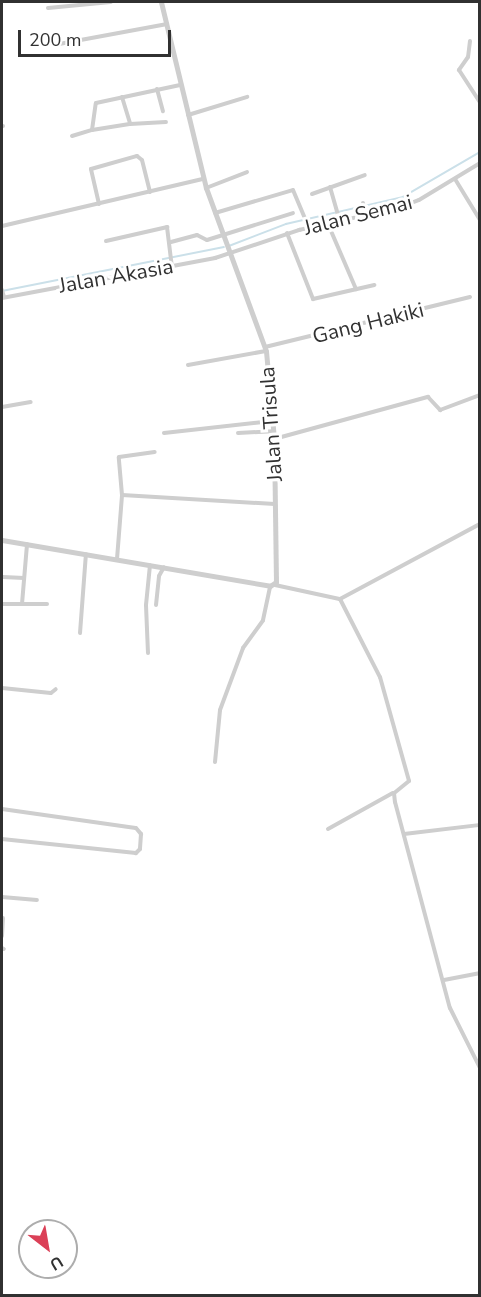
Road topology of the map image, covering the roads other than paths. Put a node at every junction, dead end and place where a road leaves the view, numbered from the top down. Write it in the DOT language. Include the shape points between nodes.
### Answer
graph roads {
  1 [pos="111,2"];
  2 [pos="161,2"];
  3 [pos="48,8"];
  4 [pos="166,24"];
  5 [pos="470,41"];
  6 [pos="59,44"];
  7 [pos="180,85"];
  8 [pos="157,90"];
  9 [pos="247,96"];
  10 [pos="122,97"];
  11 [pos="480,102"];
  12 [pos="162,111"];
  13 [pos="188,115"];
  14 [pos="166,122"];
  15 [pos="130,124"];
  16 [pos="92,130"];
  17 [pos="72,136"];
  18 [pos="480,163"];
  19 [pos="247,172"];
  20 [pos="365,175"];
  21 [pos="203,179"];
  22 [pos="455,179"];
  23 [pos="330,187"];
  24 [pos="206,188"];
  25 [pos="150,192"];
  26 [pos="312,194"];
  27 [pos="99,204"];
  28 [pos="215,213"];
  29 [pos="293,213"];
  30 [pos="480,220"];
  31 [pos="340,221"];
  32 [pos="328,224"];
  33 [pos="2,226"];
  34 [pos="309,226"];
  35 [pos="287,233"];
  36 [pos="224,235"];
  37 [pos="106,241"];
  38 [pos="171,242"];
  39 [pos="230,253"];
  40 [pos="172,265"];
  41 [pos="374,285"];
  42 [pos="356,289"];
  43 [pos="2,290"];
  44 [pos="3,297"];
  45 [pos="470,297"];
  46 [pos="265,349"];
  47 [pos="188,365"];
  48 [pos="480,395"];
  49 [pos="31,402"];
  50 [pos="2,407"];
  51 [pos="273,421"];
  52 [pos="273,431"];
  53 [pos="164,433"];
  54 [pos="238,433"];
  55 [pos="274,440"];
  56 [pos="155,452"];
  57 [pos="122,495"];
  58 [pos="275,504"];
  59 [pos="480,524"];
  60 [pos="2,540"];
  61 [pos="27,544"];
  62 [pos="86,554"];
  63 [pos="117,559"];
  64 [pos="150,564"];
  65 [pos="164,566"];
  66 [pos="3,577"];
  67 [pos="24,578"];
  68 [pos="273,585"];
  69 [pos="340,599"];
  70 [pos="2,604"];
  71 [pos="22,604"];
  72 [pos="47,604"];
  73 [pos="156,605"];
  74 [pos="80,633"];
  75 [pos="148,653"];
  76 [pos="2,688"];
  77 [pos="56,689"];
  78 [pos="215,762"];
  79 [pos="394,795"];
  80 [pos="2,809"];
  81 [pos="480,825"];
  82 [pos="328,829"];
  83 [pos="404,834"];
  84 [pos="2,839"];
  85 [pos="2,897"];
  86 [pos="37,900"];
  87 [pos="3,918"];
  88 [pos="2,936"];
  89 [pos="480,973"];
  90 [pos="444,980"];
  91 [pos="480,1068"];
  1 -- 3 [label="street"];
  2 -- 4 [label="street, Jalan Trisula"];
  4 -- 6 [label="street"];
  4 -- 7 [label="street, Jalan Trisula"];
  5 -- 11 [label="street" via="468,57 459,70"];
  7 -- 8 [label="street"];
  7 -- 13 [label="street, Jalan Trisula"];
  8 -- 10 [label="street"];
  8 -- 12 [label="street"];
  9 -- 13 [label="street"];
  10 -- 15 [label="street"];
  10 -- 16 [label="street" via="94,104"];
  13 -- 21 [label="street, Jalan Trisula"];
  14 -- 15 [label="street"];
  15 -- 16 [label="street"];
  16 -- 17 [label="street"];
  18 -- 22 [label="street, Jalan Semai"];
  19 -- 24 [label="street"];
  20 -- 23 [label="street"];
  21 -- 24 [label="street, Jalan Trisula"];
  21 -- 25 [label="street"];
  22 -- 30 [label="street"];
  22 -- 31 [label="street, Jalan Semai" via="411,204 363,210"];
  23 -- 26 [label="street"];
  23 -- 31 [label="street"];
  24 -- 28 [label="street, Jalan Trisula"];
  25 -- 27 [label="street"];
  25 -- 27 [label="street" via="142,160 136,156 91,170"];
  27 -- 33 [label="street"];
  28 -- 34 [label="street" via="293,190"];
  28 -- 36 [label="street, Jalan Trisula"];
  29 -- 36 [label="street"];
  31 -- 32 [label="street, Jalan Semai"];
  32 -- 34 [label="street, Jalan Semai"];
  32 -- 42 [label="street"];
  34 -- 35 [label="street, Jalan Semai"];
  35 -- 39 [label="street, Jalan Semai"];
  35 -- 42 [label="street" via="313,299"];
  36 -- 38 [label="street" via="207,240 197,235"];
  36 -- 39 [label="street, Jalan Trisula"];
  37 -- 38 [label="street" via="167,227"];
  38 -- 40 [label="street"];
  39 -- 40 [label="street, Jalan Akasia"];
  39 -- 46 [label="street, Jalan Trisula"];
  40 -- 44 [label="street, Jalan Akasia"];
  41 -- 42 [label="street"];
  43 -- 44 [label="street"];
  45 -- 46 [label="street, Gang Hakiki"];
  46 -- 47 [label="street, Gang Hakiki"];
  46 -- 51 [label="street, Jalan Trisula"];
  48 -- 55 [label="street" via="440,410 428,397"];
  49 -- 50 [label="street"];
  51 -- 52 [label="street, Jalan Trisula"];
  51 -- 53 [label="street"];
  52 -- 54 [label="street"];
  52 -- 55 [label="street, Jalan Trisula"];
  55 -- 58 [label="street, Jalan Trisula"];
  56 -- 57 [label="street" via="119,457"];
  57 -- 58 [label="street"];
  57 -- 63 [label="street"];
  58 -- 68 [label="street, Jalan Trisula"];
  59 -- 69 [label="street"];
  60 -- 61 [label="street"];
  61 -- 62 [label="street"];
  61 -- 67 [label="street"];
  62 -- 63 [label="street"];
  62 -- 74 [label="street"];
  63 -- 64 [label="street"];
  64 -- 65 [label="street"];
  64 -- 75 [label="street" via="146,605"];
  65 -- 68 [label="street"];
  65 -- 73 [label="street"];
  66 -- 67 [label="street"];
  67 -- 71 [label="street"];
  68 -- 69 [label="street"];
  68 -- 78 [label="street" via="262,620 243,648 220,710"];
  69 -- 79 [label="street" via="375,661 408,777 406,785"];
  70 -- 71 [label="street"];
  71 -- 72 [label="street"];
  76 -- 77 [label="street" via="51,693"];
  79 -- 82 [label="street"];
  79 -- 83 [label="street"];
  80 -- 84 [label="street" via="136,828 141,834 136,853"];
  81 -- 83 [label="street"];
  83 -- 90 [label="street"];
  85 -- 86 [label="street"];
  87 -- 88 [label="street"];
  89 -- 90 [label="street"];
  90 -- 91 [label="street" via="461,1037"];
}
